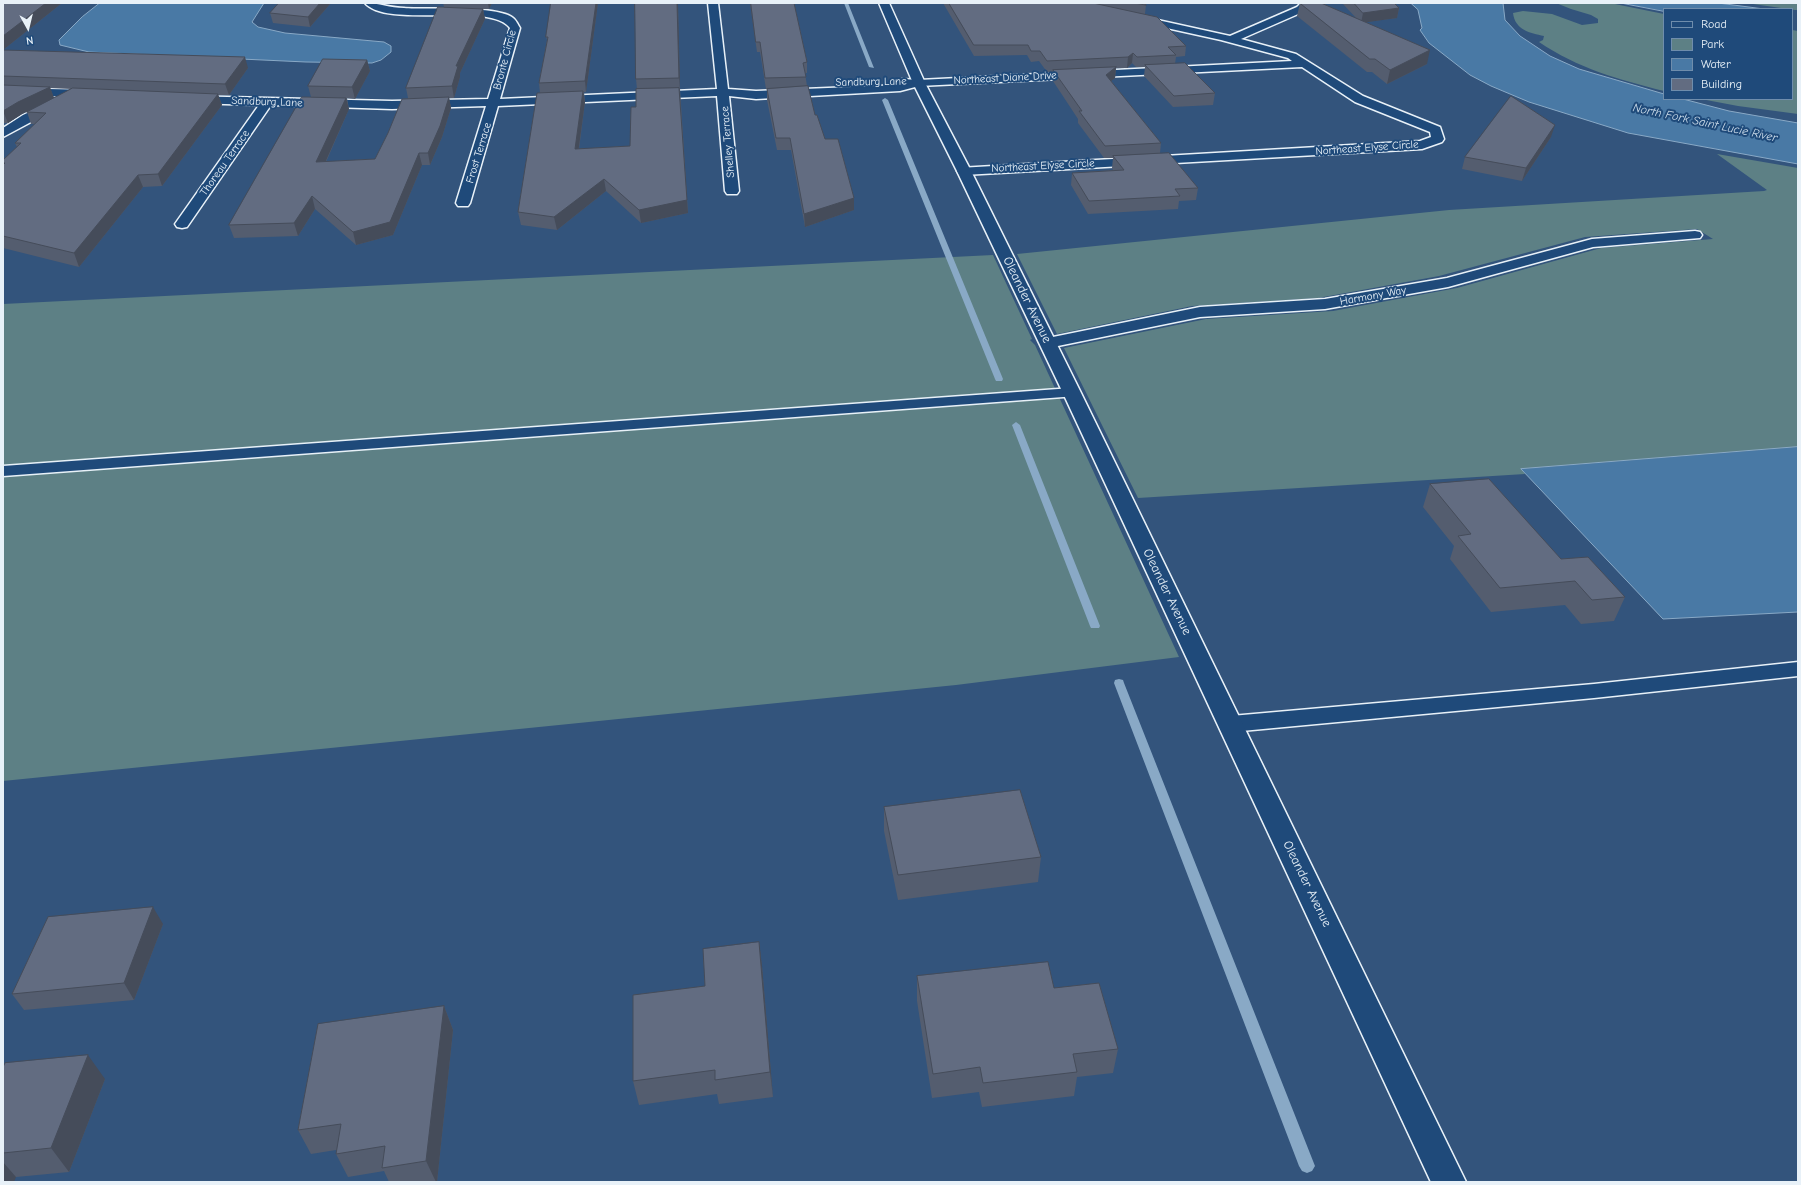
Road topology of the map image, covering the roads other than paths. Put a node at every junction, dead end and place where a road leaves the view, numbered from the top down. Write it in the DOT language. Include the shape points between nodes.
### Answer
graph roads {
  1 [pos="370,3"];
  2 [pos="713,3"];
  3 [pos="884,3"];
  4 [pos="1307,3"];
  5 [pos="1122,15"];
  6 [pos="1232,39"];
  7 [pos="1306,64"];
  8 [pos="919,83"];
  9 [pos="3,91"];
  10 [pos="723,92"];
  11 [pos="76,93"];
  12 [pos="108,95"];
  13 [pos="179,98"];
  14 [pos="267,102"];
  15 [pos="494,102"];
  16 [pos="3,133"];
  17 [pos="964,171"];
  18 [pos="732,191"];
  19 [pos="463,203"];
  20 [pos="182,224"];
  21 [pos="1695,235"];
  22 [pos="1048,344"];
  23 [pos="1072,393"];
  24 [pos="3,471"];
  25 [pos="1798,669"];
  26 [pos="1231,724"];
  27 [pos="1449,1182"];
  1 -- 15 [label="street, Bronte Circle" via="389,10 403,11 485,11 513,21 515,28"];
  2 -- 10 [label="street"];
  3 -- 8 [label="street, Oleander Avenue"];
  4 -- 6 [label="street" via="1301,9"];
  5 -- 6 [label="street, Northeast Elyse Circle"];
  6 -- 7 [label="street, Northeast Elyse Circle" via="1292,56"];
  7 -- 8 [label="street, Northeast Diane Drive"];
  7 -- 17 [label="street, Northeast Elyse Circle" via="1359,99 1436,130 1438,139 1422,145"];
  8 -- 10 [label="street, Sandburg Lane" via="900,88 771,94"];
  8 -- 17 [label="street, Oleander Avenue"];
  9 -- 11 [label="street"];
  10 -- 15 [label="street, Sandburg Lane"];
  10 -- 18 [label="street, Shelley Terrace"];
  11 -- 12 [label="street"];
  11 -- 16 [label="street"];
  13 -- 14 [label="street, Sandburg Lane"];
  14 -- 15 [label="street, Sandburg Lane" via="392,105"];
  14 -- 20 [label="street, Thoreau Terrace"];
  15 -- 19 [label="street, Frost Terrace"];
  17 -- 22 [label="street, Oleander Avenue"];
  21 -- 22 [label="street, Harmony Way" via="1592,243 1448,282 1325,304 1200,312"];
  22 -- 23 [label="street, Oleander Avenue"];
  23 -- 24 [label="lane"];
  23 -- 26 [label="street, Oleander Avenue"];
  25 -- 26 [label="lane" via="1594,691"];
  26 -- 27 [label="street, Oleander Avenue"];
}
